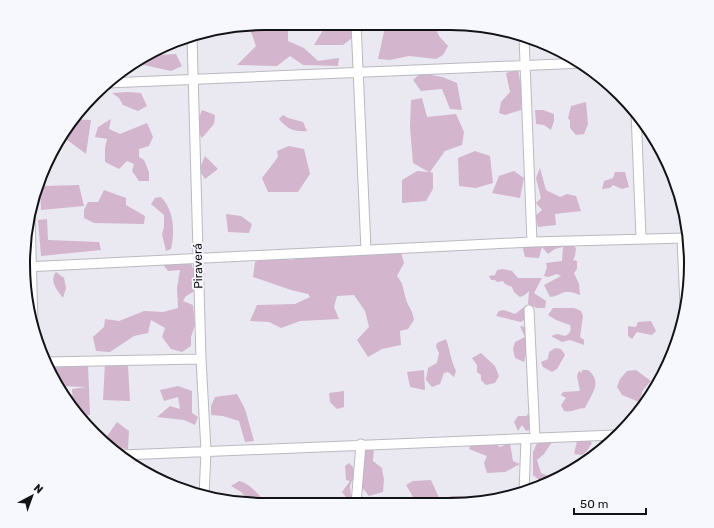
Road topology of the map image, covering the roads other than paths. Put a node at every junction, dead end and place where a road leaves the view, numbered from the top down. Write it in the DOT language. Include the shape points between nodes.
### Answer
graph roads {
  1 [pos="356,30"];
  2 [pos="192,41"];
  3 [pos="524,42"];
  4 [pos="572,64"];
  5 [pos="524,66"];
  6 [pos="359,72"];
  7 [pos="194,78"];
  8 [pos="117,82"];
  9 [pos="636,123"];
  10 [pos="641,238"];
  11 [pos="683,238"];
  12 [pos="532,242"];
  13 [pos="366,250"];
  14 [pos="198,259"];
  15 [pos="30,267"];
  16 [pos="529,310"];
  17 [pos="201,358"];
  18 [pos="52,362"];
  19 [pos="609,435"];
  20 [pos="530,438"];
  21 [pos="361,444"];
  22 [pos="206,451"];
  23 [pos="128,455"];
  24 [pos="525,486"];
  25 [pos="204,490"];
  26 [pos="356,498"];
  1 -- 6 [label="street"];
  2 -- 7 [label="street, Piraverá"];
  3 -- 5 [label="street"];
  4 -- 5 [label="street"];
  5 -- 6 [label="street"];
  5 -- 12 [label="street"];
  6 -- 7 [label="street"];
  6 -- 13 [label="street"];
  7 -- 8 [label="street"];
  7 -- 14 [label="street, Piraverá"];
  9 -- 10 [label="street"];
  10 -- 11 [label="street"];
  10 -- 12 [label="street"];
  12 -- 13 [label="street"];
  13 -- 14 [label="street"];
  14 -- 15 [label="street"];
  14 -- 17 [label="street, Piraverá"];
  16 -- 20 [label="street"];
  17 -- 18 [label="street"];
  17 -- 22 [label="street, Piraverá"];
  19 -- 20 [label="street"];
  20 -- 21 [label="street"];
  20 -- 24 [label="street"];
  21 -- 22 [label="street"];
  21 -- 26 [label="street"];
  22 -- 23 [label="street"];
  22 -- 25 [label="street, Piraverá"];
}
